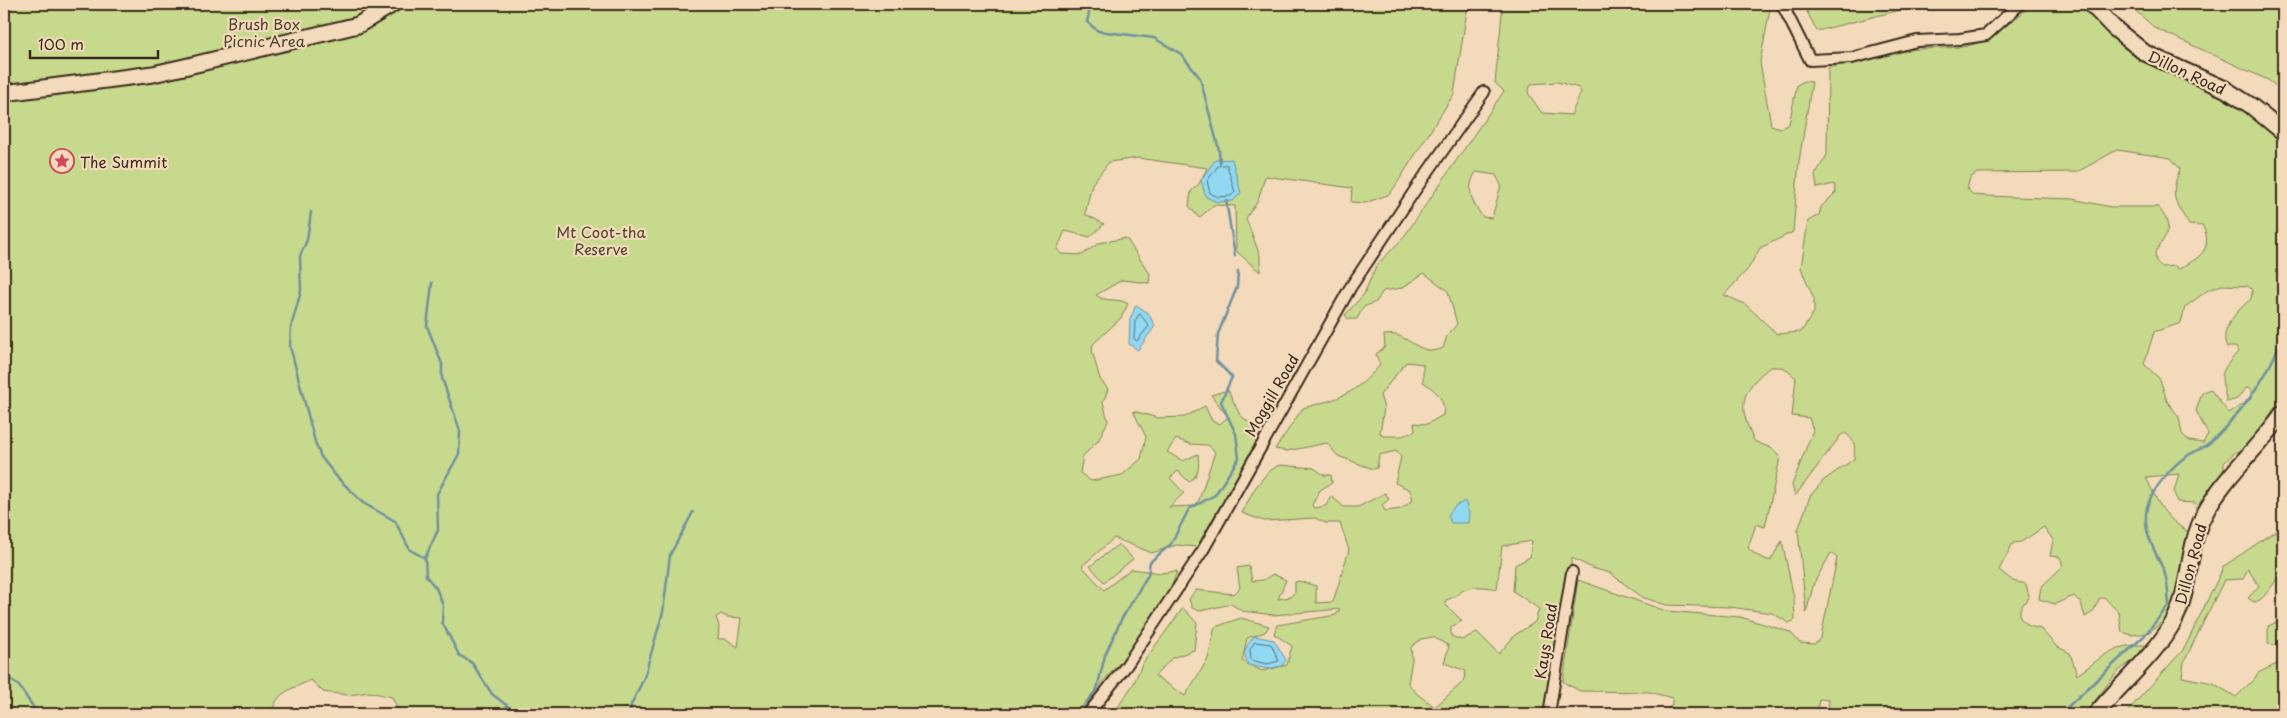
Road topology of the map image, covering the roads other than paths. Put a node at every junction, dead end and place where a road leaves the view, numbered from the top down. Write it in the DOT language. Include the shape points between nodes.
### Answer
graph roads {
  1 [pos="393,4"];
  2 [pos="1782,4"];
  3 [pos="2020,4"];
  4 [pos="2094,5"];
  5 [pos="1484,92"];
  6 [pos="4,93"];
  7 [pos="2283,132"];
  8 [pos="2283,413"];
  9 [pos="1572,572"];
  10 [pos="1088,714"];
  11 [pos="1549,714"];
  12 [pos="2096,714"];
  1 -- 6 [label="main road" via="358,25 184,67"];
  2 -- 3 [label="street" via="1810,60 1852,58 1916,41 1986,35"];
  4 -- 7 [label="main road, Dillon Road" via="2114,28 2145,54 2225,89"];
  5 -- 10 [label="street, Moggill Road" via="1350,288 1203,550 1126,666"];
  8 -- 12 [label="main road, Dillon Road" via="2270,433 2223,486 2204,515 2174,620 2160,642"];
  9 -- 11 [label="street, Kays Road"];
}
